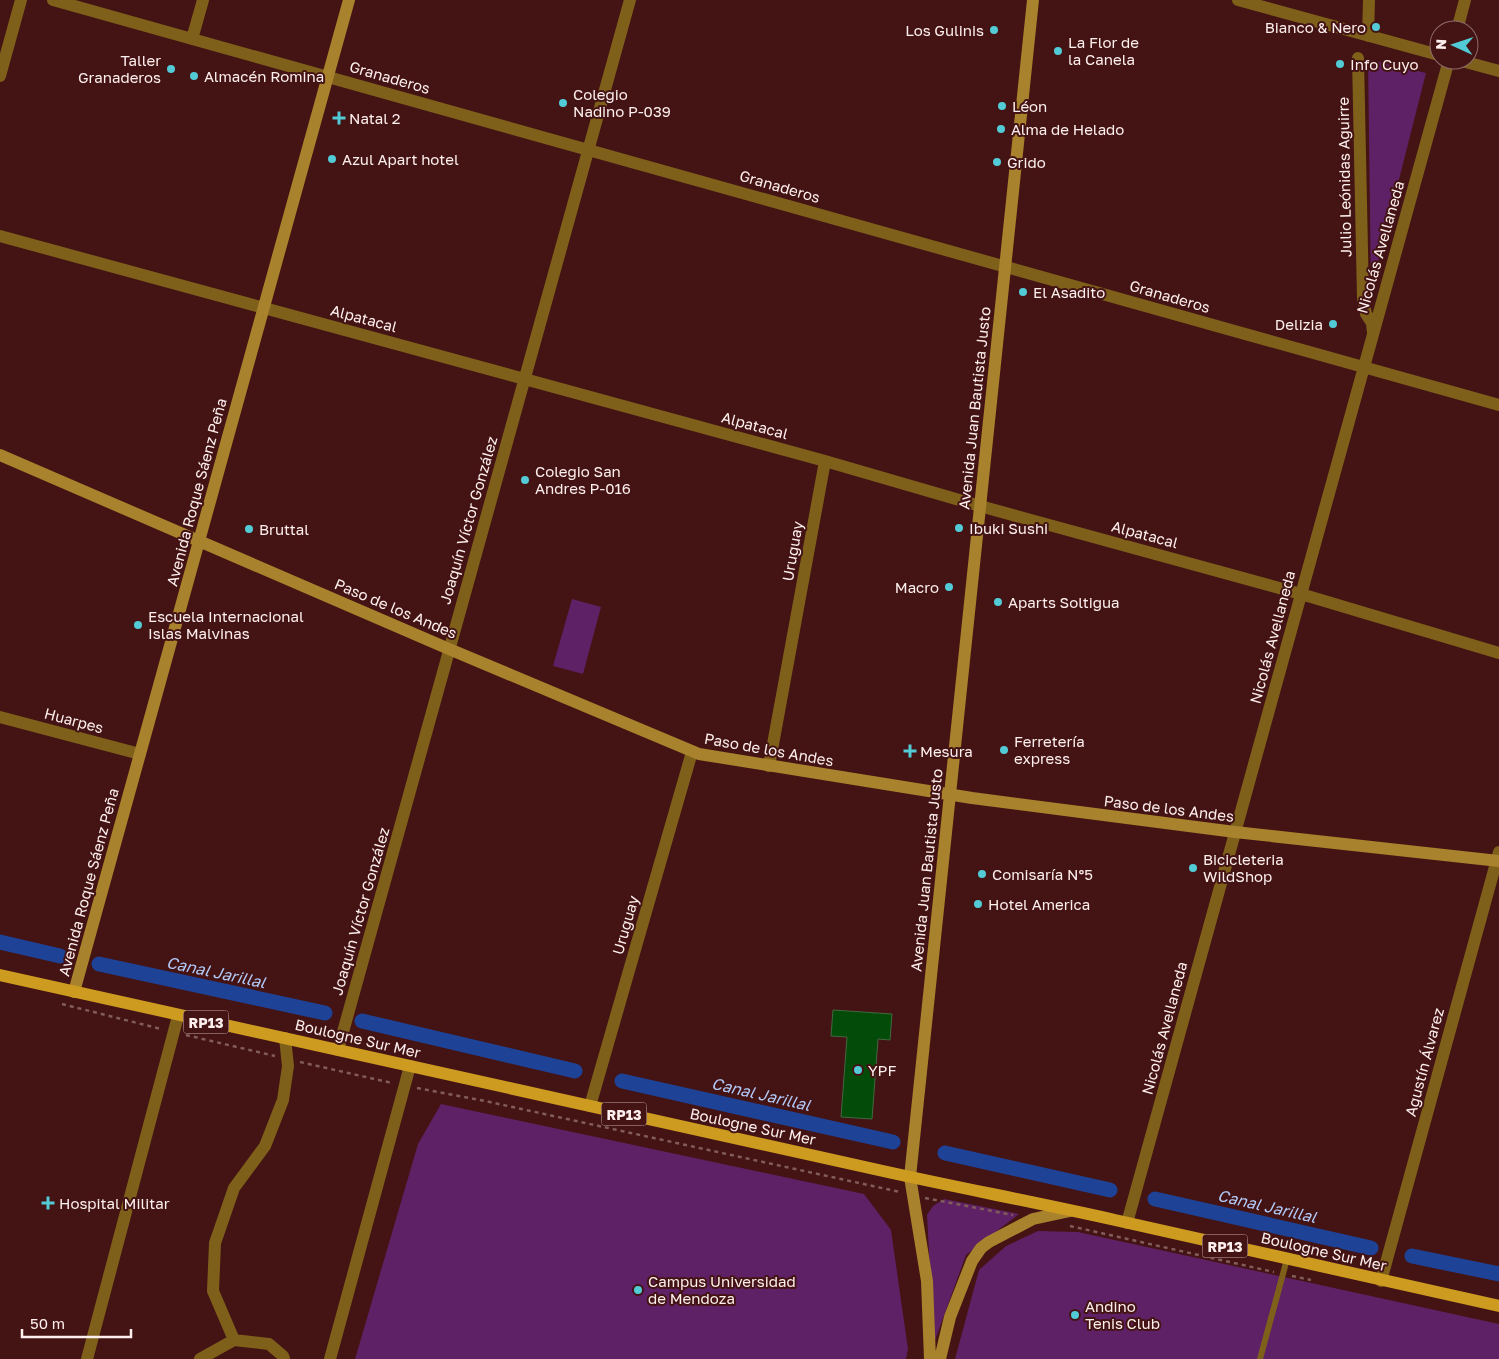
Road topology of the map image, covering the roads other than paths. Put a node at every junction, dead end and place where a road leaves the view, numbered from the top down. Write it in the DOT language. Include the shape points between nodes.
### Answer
graph roads {
  1 [pos="21,0"];
  2 [pos="53,0"];
  3 [pos="203,0"];
  4 [pos="349,0"];
  5 [pos="630,0"];
  6 [pos="1032,0"];
  7 [pos="1238,0"];
  8 [pos="1368,0"];
  9 [pos="1466,0"];
  10 [pos="1460,20"];
  11 [pos="1368,36"];
  12 [pos="192,39"];
  13 [pos="1429,52"];
  14 [pos="1358,58"];
  15 [pos="1479,66"];
  16 [pos="1446,70"];
  17 [pos="1499,71"];
  18 [pos="0,76"];
  19 [pos="328,76"];
  20 [pos="589,149"];
  21 [pos="0,236"];
  22 [pos="1005,266"];
  23 [pos="1363,295"];
  24 [pos="1383,298"];
  25 [pos="264,307"];
  26 [pos="1373,334"];
  27 [pos="1364,367"];
  28 [pos="525,378"];
  29 [pos="1499,405"];
  30 [pos="0,455"];
  31 [pos="825,461"];
  32 [pos="980,506"];
  33 [pos="199,541"];
  34 [pos="1301,594"];
  35 [pos="449,649"];
  36 [pos="1499,652"];
  37 [pos="0,717"];
  38 [pos="692,752"];
  39 [pos="140,754"];
  40 [pos="769,766"];
  41 [pos="950,795"];
  42 [pos="1235,832"];
  43 [pos="1498,858"];
  44 [pos="0,975"];
  45 [pos="74,992"];
  46 [pos="178,1016"];
  47 [pos="285,1038"];
  48 [pos="338,1050"];
  49 [pos="410,1066"];
  50 [pos="590,1106"];
  51 [pos="910,1177"];
  52 [pos="1070,1211"];
  53 [pos="1123,1222"];
  54 [pos="1287,1259"];
  55 [pos="1381,1280"];
  56 [pos="1499,1306"];
  57 [pos="234,1340"];
  58 [pos="86,1359"];
  59 [pos="200,1359"];
  60 [pos="284,1359"];
  61 [pos="330,1359"];
  62 [pos="930,1359"];
  63 [pos="940,1359"];
  64 [pos="1260,1359"];
  1 -- 18 [label="street"];
  2 -- 12 [label="street, Granaderos"];
  3 -- 12 [label="street"];
  4 -- 19 [label="street, Avenida Roque Sáenz Peña"];
  5 -- 20 [label="street, Joaquín Víctor González"];
  6 -- 22 [label="street, Avenida Juan Bautista Justo"];
  7 -- 11 [label="street"];
  8 -- 11 [label="street"];
  9 -- 10 [label="street"];
  11 -- 13 [label="street"];
  12 -- 19 [label="street, Granaderos"];
  14 -- 23 [label="street, Julio Leónidas Aguirre"];
  15 -- 17 [label="street"];
  16 -- 24 [label="street, Nicolás Avellaneda"];
  19 -- 20 [label="street, Granaderos"];
  19 -- 25 [label="street, Avenida Roque Sáenz Peña"];
  20 -- 22 [label="street, Granaderos"];
  20 -- 28 [label="street, Joaquín Víctor González"];
  21 -- 25 [label="street, Alpatacal"];
  22 -- 27 [label="street, Granaderos"];
  22 -- 32 [label="street, Avenida Juan Bautista Justo"];
  23 -- 24 [label="street" via="1372,307 1378,306"];
  23 -- 26 [label="street, Julio Leónidas Aguirre"];
  24 -- 26 [label="street, Nicolás Avellaneda"];
  25 -- 28 [label="street, Alpatacal"];
  25 -- 33 [label="street, Avenida Roque Sáenz Peña"];
  26 -- 27 [label="street, Nicolás Avellaneda"];
  27 -- 29 [label="street, Granaderos"];
  27 -- 34 [label="street, Nicolás Avellaneda"];
  28 -- 31 [label="street, Alpatacal"];
  28 -- 35 [label="street, Joaquín Víctor González"];
  30 -- 33 [label="street, Paso de los Andes"];
  31 -- 32 [label="street, Alpatacal"];
  31 -- 40 [label="street, Uruguay"];
  32 -- 34 [label="street, Alpatacal"];
  32 -- 41 [label="street, Avenida Juan Bautista Justo"];
  33 -- 35 [label="street, Paso de los Andes"];
  33 -- 39 [label="street, Avenida Roque Sáenz Peña"];
  34 -- 36 [label="street, Alpatacal"];
  34 -- 42 [label="street, Nicolás Avellaneda"];
  35 -- 38 [label="street, Paso de los Andes"];
  35 -- 48 [label="street, Joaquín Víctor González"];
  37 -- 39 [label="street, Huarpes"];
  38 -- 40 [label="street, Paso de los Andes"];
  38 -- 50 [label="street, Uruguay"];
  39 -- 45 [label="street, Avenida Roque Sáenz Peña"];
  40 -- 41 [label="street, Paso de los Andes"];
  41 -- 42 [label="street, Paso de los Andes"];
  41 -- 51 [label="street, Avenida Juan Bautista Justo"];
  42 -- 43 [label="street, Paso de los Andes"];
  42 -- 53 [label="street, Nicolás Avellaneda"];
  43 -- 55 [label="street, Agustín Álvarez"];
  44 -- 45 [label="main road, Boulogne Sur Mer / RP13"];
  45 -- 46 [label="main road, Boulogne Sur Mer / RP13"];
  46 -- 47 [label="main road, Boulogne Sur Mer / RP13"];
  46 -- 58 [label="street"];
  47 -- 48 [label="main road, Boulogne Sur Mer / RP13"];
  47 -- 57 [label="street" via="288,1066 284,1100 265,1146 234,1188 215,1243 213,1291"];
  48 -- 49 [label="main road, Boulogne Sur Mer / RP13"];
  49 -- 50 [label="main road, Boulogne Sur Mer / RP13"];
  49 -- 61 [label="street"];
  50 -- 51 [label="main road, Boulogne Sur Mer / RP13"];
  51 -- 52 [label="main road, Boulogne Sur Mer / RP13"];
  51 -- 62 [label="street, Avenida Juan Bautista Justo" via="927,1281"];
  52 -- 53 [label="main road, Boulogne Sur Mer / RP13"];
  52 -- 63 [label="street" via="1033,1218 980,1248 950,1317"];
  53 -- 54 [label="main road, Boulogne Sur Mer / RP13"];
  54 -- 55 [label="main road, Boulogne Sur Mer / RP13"];
  54 -- 64 [label="lane"];
  55 -- 56 [label="main road, Boulogne Sur Mer / RP13"];
  57 -- 59 [label="street"];
  57 -- 60 [label="street" via="270,1344"];
}
